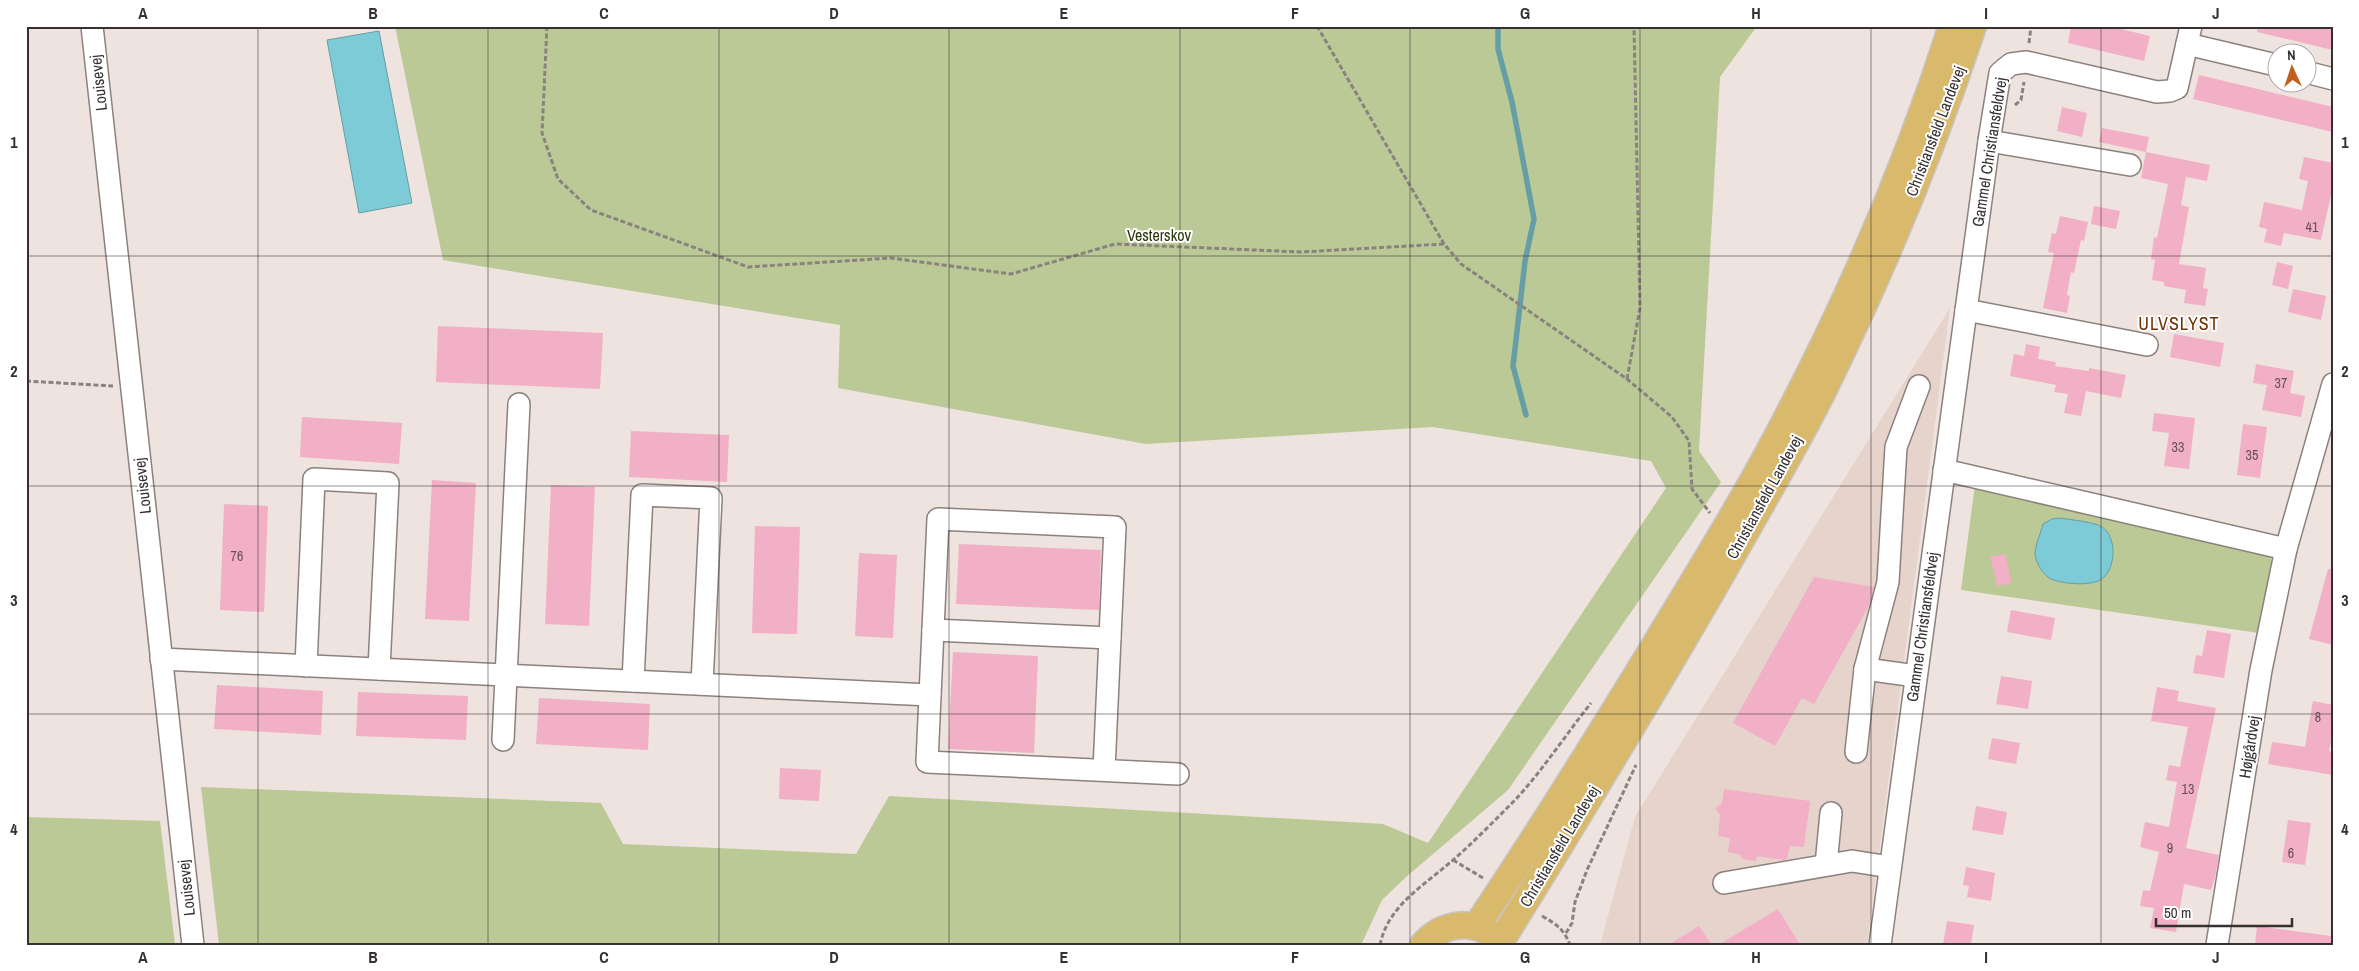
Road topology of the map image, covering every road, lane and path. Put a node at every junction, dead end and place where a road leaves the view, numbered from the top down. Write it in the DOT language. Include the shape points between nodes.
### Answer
graph roads {
  1 [pos="92,26"];
  2 [pos="547,26"];
  3 [pos="1317,26"];
  4 [pos="1634,26"];
  5 [pos="1952,26"];
  6 [pos="1973,26"];
  7 [pos="2189,35"];
  8 [pos="2266,62"];
  9 [pos="2316,75"];
  10 [pos="2333,79"];
  11 [pos="1989,141"];
  12 [pos="2130,165"];
  13 [pos="1444,244"];
  14 [pos="1966,310"];
  15 [pos="2147,345"];
  16 [pos="1627,379"];
  17 [pos="26,381"];
  18 [pos="2333,384"];
  19 [pos="131,386"];
  20 [pos="1919,386"];
  21 [pos="519,404"];
  22 [pos="2326,429"];
  23 [pos="1944,470"];
  24 [pos="1716,507"];
  25 [pos="2286,550"];
  26 [pos="933,630"];
  27 [pos="1110,638"];
  28 [pos="161,659"];
  29 [pos="306,666"];
  30 [pos="379,669"];
  31 [pos="1866,669"];
  32 [pos="506,675"];
  33 [pos="1916,676"];
  34 [pos="633,681"];
  35 [pos="702,684"];
  36 [pos="930,695"];
  37 [pos="1593,701"];
  38 [pos="503,740"];
  39 [pos="1856,752"];
  40 [pos="1104,770"];
  41 [pos="1178,774"];
  42 [pos="1831,813"];
  43 [pos="1601,841"];
  44 [pos="1453,860"];
  45 [pos="1826,865"];
  46 [pos="1890,866"];
  47 [pos="1488,881"];
  48 [pos="1724,883"];
  49 [pos="1537,913"];
  50 [pos="1476,927"];
  51 [pos="1566,933"];
  52 [pos="1502,943"];
  53 [pos="192,945"];
  54 [pos="1380,945"];
  55 [pos="1423,945"];
  56 [pos="1570,945"];
  57 [pos="1880,945"];
  58 [pos="2217,945"];
  1 -- 19 [label="street, Louisevej"];
  2 -- 13 [label="path" via="542,133 558,179 591,210 748,267 891,258 1011,274 1115,244 1301,252"];
  3 -- 13 [label="path"];
  4 -- 16 [label="path" via="1640,308"];
  5 -- 50 [label="main road, Christiansfeld Landevej" via="1936,77 1879,224 1819,354 1764,461 1587,756"];
  6 -- 52 [label="main road, Christiansfeld Landevej" via="1900,224 1822,393 1693,623"];
  7 -- 8 [label="street, Gammel Christiansfeldvej"];
  7 -- 11 [label="street, Gammel Christiansfeldvej" via="2177,88 2170,92 2157,92 2026,62 2011,64 2000,73"];
  9 -- 10 [label="street"];
  11 -- 12 [label="street"];
  11 -- 14 [label="street, Gammel Christiansfeldvej"];
  13 -- 16 [label="path" via="1461,264"];
  14 -- 15 [label="street"];
  14 -- 23 [label="street, Gammel Christiansfeldvej"];
  16 -- 24 [label="path" via="1672,417 1689,441 1692,489 1711,516"];
  17 -- 19 [label="path"];
  18 -- 22 [label="street, Højgårdvej"];
  19 -- 28 [label="street, Louisevej"];
  20 -- 31 [label="street" via="1896,448 1888,582"];
  21 -- 32 [label="street"];
  22 -- 25 [label="street, Højgårdvej"];
  23 -- 25 [label="street"];
  23 -- 33 [label="street, Gammel Christiansfeldvej"];
  25 -- 58 [label="street, Højgårdvej" via="2261,670"];
  26 -- 27 [label="street"];
  26 -- 27 [label="street" via="938,519 1096,526 1115,527"];
  26 -- 36 [label="street"];
  27 -- 40 [label="street"];
  28 -- 29 [label="street"];
  28 -- 53 [label="street, Louisevej"];
  29 -- 30 [label="street"];
  29 -- 30 [label="street" via="314,479 388,483"];
  30 -- 32 [label="street"];
  31 -- 33 [label="street"];
  31 -- 39 [label="street"];
  32 -- 34 [label="street"];
  32 -- 38 [label="street"];
  33 -- 46 [label="street, Gammel Christiansfeldvej"];
  34 -- 35 [label="street"];
  34 -- 35 [label="street" via="642,495 710,498"];
  35 -- 36 [label="street"];
  36 -- 40 [label="street" via="927,762"];
  37 -- 44 [label="path" via="1517,797"];
  40 -- 41 [label="street"];
  42 -- 45 [label="street"];
  43 -- 51 [label="path" via="1575,902 1572,923"];
  44 -- 47 [label="path"];
  44 -- 54 [label="path" via="1415,889 1396,912 1381,937"];
  45 -- 46 [label="street" via="1852,861"];
  45 -- 48 [label="street"];
  46 -- 57 [label="street, Gammel Christiansfeldvej"];
  49 -- 51 [label="path"];
  50 -- 52 [label="main road" via="1490,932"];
  50 -- 55 [label="main road" via="1456,925 1446,928"];
  51 -- 56 [label="path"];
}
